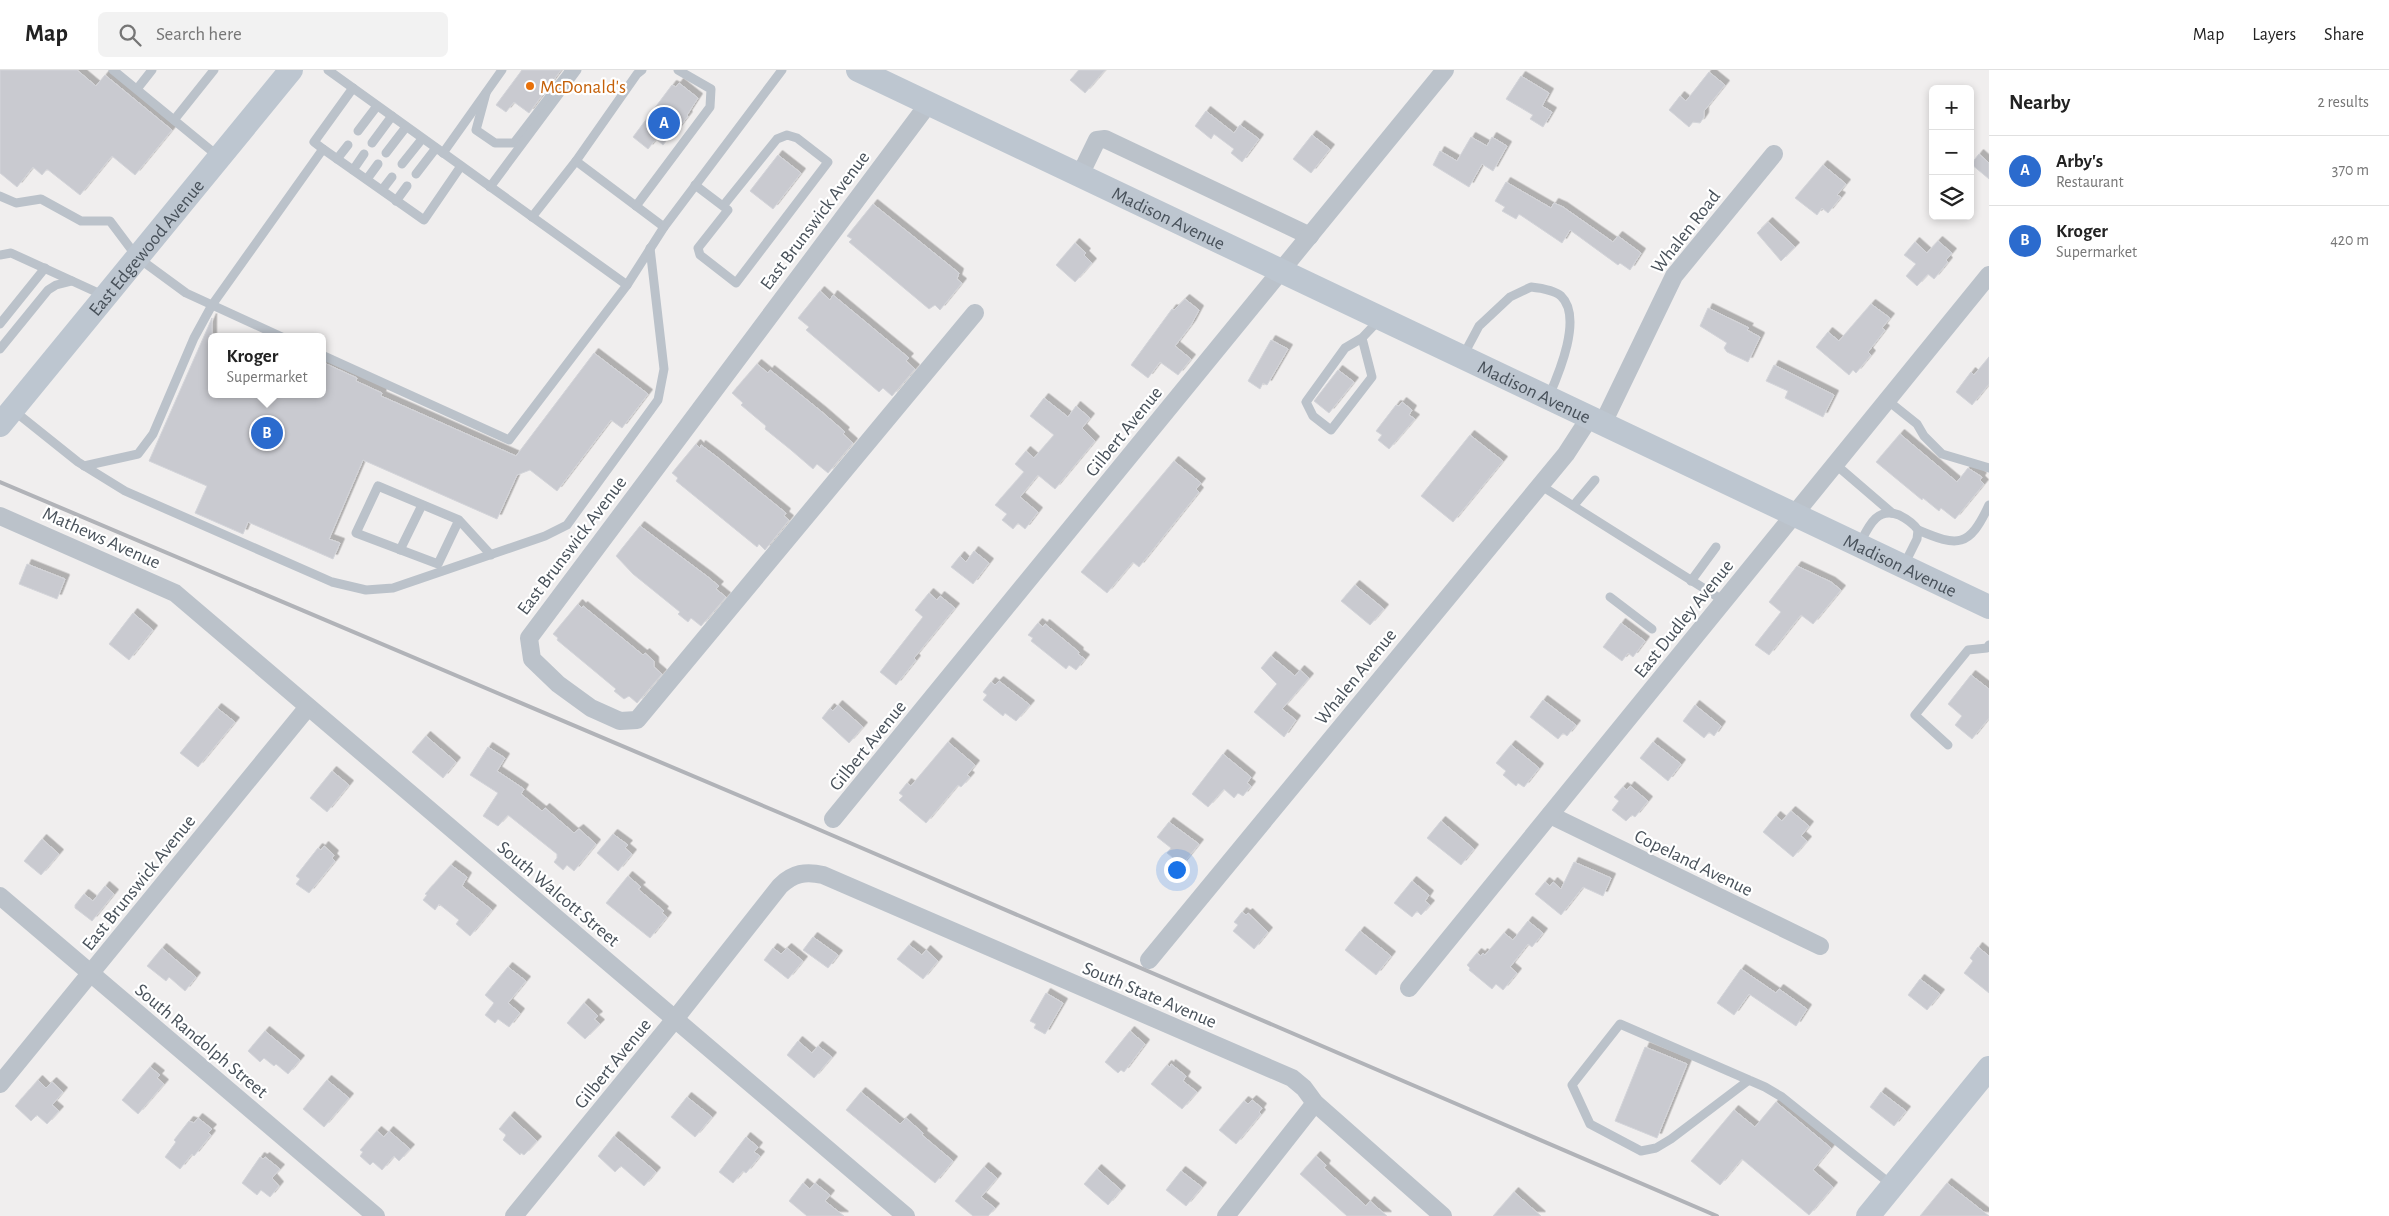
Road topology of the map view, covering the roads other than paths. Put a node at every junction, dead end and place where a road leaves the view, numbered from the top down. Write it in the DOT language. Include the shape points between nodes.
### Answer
graph roads {
  1 [pos="113,70"];
  2 [pos="152,70"];
  3 [pos="214,70"];
  4 [pos="290,70"];
  5 [pos="328,70"];
  6 [pos="502,70"];
  7 [pos="570,70"];
  8 [pos="578,70"];
  9 [pos="642,70"];
  10 [pos="678,70"];
  11 [pos="782,70"];
  12 [pos="858,70"];
  13 [pos="1445,70"];
  14 [pos="354,88"];
  15 [pos="136,90"];
  16 [pos="486,93"];
  17 [pos="929,103"];
  18 [pos="377,106"];
  19 [pos="392,116"];
  20 [pos="174,120"];
  21 [pos="406,127"];
  22 [pos="358,131"];
  23 [pos="422,138"];
  24 [pos="372,143"];
  25 [pos="348,144"];
  26 [pos="323,148"];
  27 [pos="440,150"];
  28 [pos="386,153"];
  29 [pos="364,154"];
  30 [pos="1774,154"];
  31 [pos="218,157"];
  32 [pos="337,159"];
  33 [pos="576,161"];
  34 [pos="378,164"];
  35 [pos="402,164"];
  36 [pos="461,166"];
  37 [pos="353,170"];
  38 [pos="416,174"];
  39 [pos="1080,175"];
  40 [pos="392,177"];
  41 [pos="366,179"];
  42 [pos="696,185"];
  43 [pos="407,186"];
  44 [pos="490,186"];
  45 [pos="382,190"];
  46 [pos="0,196"];
  47 [pos="396,200"];
  48 [pos="636,206"];
  49 [pos="723,206"];
  50 [pos="532,217"];
  51 [pos="664,227"];
  52 [pos="1310,236"];
  53 [pos="0,247"];
  54 [pos="650,248"];
  55 [pos="12,253"];
  56 [pos="0,255"];
  57 [pos="138,257"];
  58 [pos="45,268"];
  59 [pos="1282,270"];
  60 [pos="1989,275"];
  61 [pos="72,281"];
  62 [pos="627,286"];
  63 [pos="105,296"];
  64 [pos="212,305"];
  65 [pos="975,313"];
  66 [pos="1382,317"];
  67 [pos="0,324"];
  68 [pos="273,333"];
  69 [pos="1362,338"];
  70 [pos="0,349"];
  71 [pos="1463,356"];
  72 [pos="326,357"];
  73 [pos="1549,397"];
  74 [pos="1887,400"];
  75 [pos="5,414"];
  76 [pos="1596,420"];
  77 [pos="1835,464"];
  78 [pos="84,466"];
  79 [pos="1989,468"];
  80 [pos="1595,480"];
  81 [pos="1540,485"];
  82 [pos="422,505"];
  83 [pos="1574,505"];
  84 [pos="1989,505"];
  85 [pos="1892,512"];
  86 [pos="1794,514"];
  87 [pos="0,516"];
  88 [pos="459,520"];
  89 [pos="1918,530"];
  90 [pos="1859,545"];
  91 [pos="1716,547"];
  92 [pos="400,550"];
  93 [pos="491,555"];
  94 [pos="438,564"];
  95 [pos="1904,566"];
  96 [pos="448,570"];
  97 [pos="1691,581"];
  98 [pos="1610,597"];
  99 [pos="185,601"];
  100 [pos="1724,601"];
  101 [pos="1989,607"];
  102 [pos="1652,629"];
  103 [pos="1989,645"];
  104 [pos="308,708"];
  105 [pos="1948,744"];
  106 [pos="1550,815"];
  107 [pos="834,819"];
  108 [pos="802,873"];
  109 [pos="0,896"];
  110 [pos="1820,946"];
  111 [pos="1150,960"];
  112 [pos="91,973"];
  113 [pos="1409,988"];
  114 [pos="675,1019"];
  115 [pos="1989,1068"];
  116 [pos="1748,1080"];
  117 [pos="0,1084"];
  118 [pos="1316,1103"];
  119 [pos="1893,1186"];
  120 [pos="376,1216"];
  121 [pos="514,1216"];
  122 [pos="906,1216"];
  123 [pos="1226,1216"];
  124 [pos="1443,1216"];
  125 [pos="1868,1216"];
  1 -- 15 [label="lane"];
  2 -- 15 [label="lane"];
  3 -- 20 [label="lane"];
  4 -- 31 [label="main road, East Edgewood Avenue"];
  5 -- 14 [label="lane"];
  6 -- 16 [label="lane"];
  7 -- 16 [label="lane" via="514,143 495,143 476,130"];
  8 -- 44 [label="lane"];
  9 -- 33 [label="lane"];
  10 -- 48 [label="lane" via="712,89 710,107"];
  11 -- 42 [label="lane"];
  12 -- 17 [label="main road, Madison Avenue"];
  13 -- 52 [label="street, Gilbert Avenue"];
  14 -- 18 [label="lane"];
  14 -- 26 [label="lane" via="314,142"];
  15 -- 20 [label="lane"];
  16 -- 27 [label="lane"];
  17 -- 39 [label="main road, Madison Avenue"];
  17 -- 65 [label="street, East Brunswick Avenue" via="529,638 532,659 558,684 591,708 620,721 637,720"];
  18 -- 19 [label="lane"];
  18 -- 22 [label="lane"];
  19 -- 21 [label="lane"];
  19 -- 24 [label="lane"];
  20 -- 31 [label="lane"];
  21 -- 23 [label="lane"];
  21 -- 28 [label="lane"];
  23 -- 27 [label="lane"];
  23 -- 35 [label="lane"];
  25 -- 32 [label="lane"];
  26 -- 32 [label="lane"];
  26 -- 64 [label="lane"];
  27 -- 36 [label="lane"];
  27 -- 38 [label="lane"];
  29 -- 37 [label="lane"];
  30 -- 76 [label="street, Whalen Road" via="1674,276"];
  31 -- 57 [label="main road, East Edgewood Avenue"];
  32 -- 37 [label="lane"];
  33 -- 48 [label="lane"];
  33 -- 50 [label="lane"];
  34 -- 41 [label="lane"];
  36 -- 44 [label="lane"];
  36 -- 47 [label="lane" via="424,220"];
  37 -- 41 [label="lane"];
  39 -- 52 [label="street" via="1097,140 1105,138"];
  39 -- 59 [label="main road, Madison Avenue"];
  40 -- 45 [label="lane"];
  41 -- 45 [label="lane"];
  42 -- 49 [label="lane"];
  42 -- 51 [label="lane"];
  43 -- 47 [label="lane"];
  44 -- 50 [label="lane"];
  45 -- 47 [label="lane"];
  46 -- 57 [label="lane" via="16,203 41,199 82,221 110,221"];
  48 -- 51 [label="lane"];
  49 -- 49 [label="lane" via="728,210 698,248 700,255 736,283 828,162 797,138 787,135 777,139"];
  50 -- 62 [label="lane"];
  51 -- 54 [label="lane"];
  52 -- 59 [label="street, Gilbert Avenue"];
  53 -- 55 [label="lane"];
  54 -- 62 [label="lane"];
  54 -- 93 [label="lane" via="664,369 658,400 567,524 545,536"];
  55 -- 56 [label="lane"];
  55 -- 58 [label="lane"];
  57 -- 63 [label="main road, East Edgewood Avenue"];
  57 -- 64 [label="lane" via="186,293"];
  58 -- 61 [label="lane"];
  58 -- 67 [label="lane"];
  59 -- 66 [label="main road, Madison Avenue"];
  59 -- 107 [label="street, Gilbert Avenue"];
  60 -- 74 [label="street, East Dudley Avenue"];
  61 -- 63 [label="lane"];
  61 -- 70 [label="lane" via="48,290"];
  62 -- 72 [label="lane" via="509,440"];
  63 -- 75 [label="main road, East Edgewood Avenue"];
  64 -- 68 [label="lane"];
  64 -- 78 [label="lane" via="194,338 153,434 138,454"];
  66 -- 69 [label="lane"];
  66 -- 71 [label="main road, Madison Avenue"];
  69 -- 69 [label="lane" via="1346,348 1306,402 1313,416 1331,430 1372,377"];
  71 -- 73 [label="main road, Madison Avenue"];
  71 -- 73 [label="lane" via="1479,326 1510,297 1531,287 1560,294 1568,306 1565,357"];
  73 -- 76 [label="main road, Madison Avenue"];
  74 -- 77 [label="street, East Dudley Avenue"];
  74 -- 79 [label="lane" via="1917,424 1942,454"];
  75 -- 78 [label="lane"];
  76 -- 81 [label="street, Whalen Avenue"];
  76 -- 86 [label="main road, Madison Avenue"];
  77 -- 85 [label="lane"];
  77 -- 86 [label="street, East Dudley Avenue"];
  78 -- 96 [label="lane" via="125,490 332,582 366,590 393,588"];
  80 -- 83 [label="lane"];
  81 -- 83 [label="lane"];
  81 -- 111 [label="street, Whalen Avenue"];
  82 -- 88 [label="lane"];
  82 -- 92 [label="lane"];
  82 -- 92 [label="lane" via="378,486 356,534"];
  83 -- 97 [label="lane"];
  84 -- 89 [label="lane" via="1969,537 1960,542"];
  85 -- 89 [label="lane" via="1913,523"];
  85 -- 90 [label="lane" via="1881,514 1872,521"];
  86 -- 90 [label="main road, Madison Avenue"];
  86 -- 100 [label="street, East Dudley Avenue"];
  87 -- 99 [label="street, Mathews Avenue" via="175,593"];
  88 -- 93 [label="lane"];
  88 -- 94 [label="lane"];
  89 -- 95 [label="lane"];
  90 -- 95 [label="main road, Madison Avenue"];
  91 -- 97 [label="lane"];
  92 -- 94 [label="lane"];
  93 -- 96 [label="lane"];
  94 -- 96 [label="lane"];
  95 -- 101 [label="main road, Madison Avenue"];
  97 -- 100 [label="lane"];
  98 -- 102 [label="lane"];
  99 -- 104 [label="street, South Walcott Street"];
  100 -- 106 [label="street, East Dudley Avenue"];
  103 -- 105 [label="lane" via="1968,650 1914,715"];
  104 -- 112 [label="street, East Brunswick Avenue"];
  104 -- 114 [label="street, South Walcott Street"];
  106 -- 110 [label="street, Copeland Avenue"];
  106 -- 113 [label="street, East Dudley Avenue"];
  108 -- 114 [label="street, Gilbert Avenue" via="780,886"];
  108 -- 118 [label="street, South State Avenue" via="823,875 1292,1078"];
  109 -- 112 [label="street, South Randolph Street"];
  112 -- 117 [label="street, East Brunswick Avenue"];
  112 -- 120 [label="street, South Randolph Street"];
  114 -- 121 [label="street, Gilbert Avenue"];
  114 -- 122 [label="street, South Walcott Street"];
  115 -- 119 [label="main road"];
  116 -- 116 [label="lane" via="1620,1024 1572,1085 1590,1124 1641,1151 1656,1148 1671,1139"];
  116 -- 119 [label="lane" via="1782,1097"];
  118 -- 123 [label="street"];
  118 -- 124 [label="street, South State Avenue"];
  119 -- 125 [label="main road"];
}
